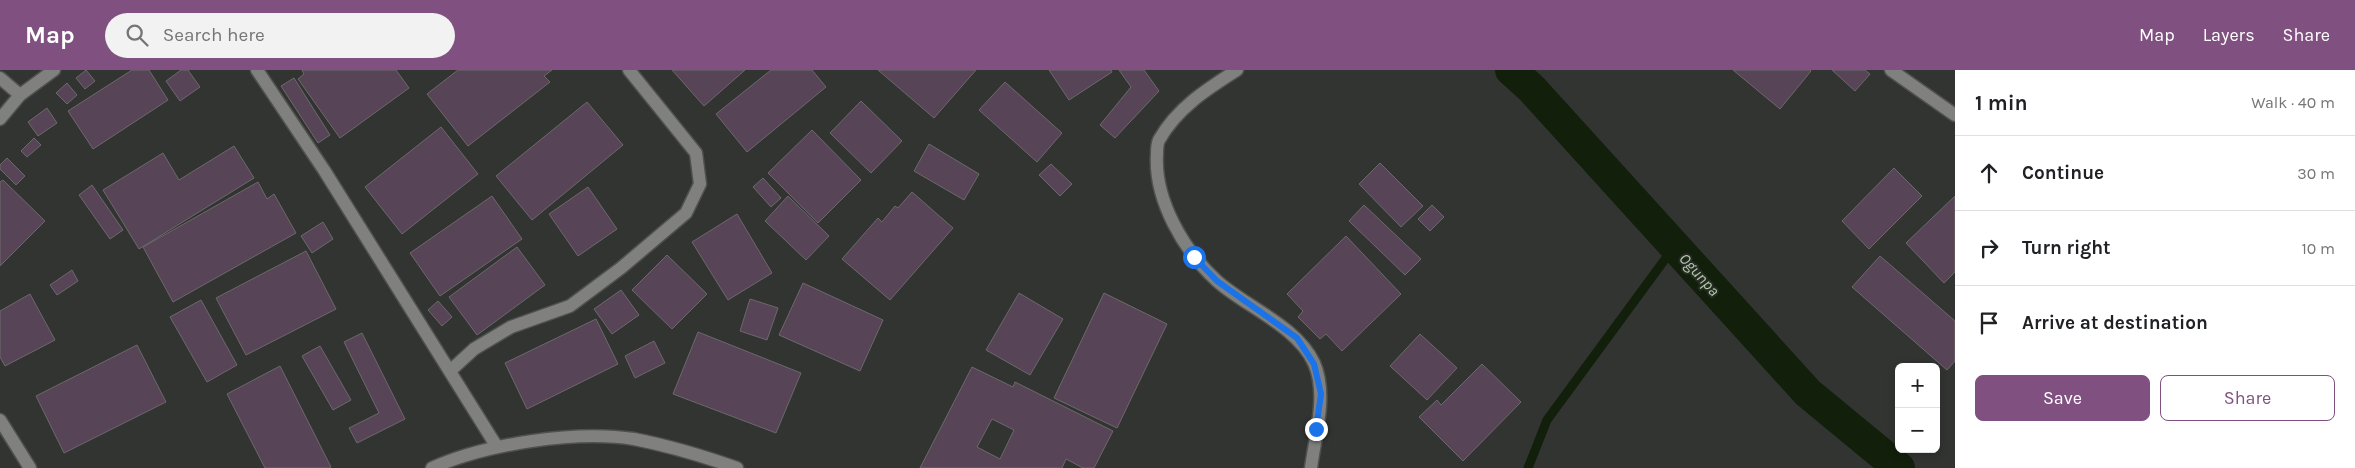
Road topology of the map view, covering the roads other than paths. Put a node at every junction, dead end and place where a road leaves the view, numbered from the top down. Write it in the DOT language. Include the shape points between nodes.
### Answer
graph roads {
  1 [pos="54,70"];
  2 [pos="257,70"];
  3 [pos="629,70"];
  4 [pos="1237,70"];
  5 [pos="1890,70"];
  6 [pos="0,78"];
  7 [pos="20,95"];
  8 [pos="1955,115"];
  9 [pos="0,119"];
  10 [pos="450,371"];
  11 [pos="0,420"];
  12 [pos="498,447"];
  13 [pos="30,468"];
  14 [pos="432,468"];
  15 [pos="737,468"];
  16 [pos="1311,468"];
  1 -- 7 [label="street"];
  2 -- 10 [label="street"];
  3 -- 10 [label="street" via="696,153 700,184 686,213 570,306 511,328 474,350"];
  4 -- 16 [label="street" via="1182,108 1158,142 1156,169 1170,215 1194,257 1217,281 1297,338 1314,364 1321,394"];
  5 -- 8 [label="street"];
  6 -- 7 [label="street"];
  7 -- 9 [label="street"];
  10 -- 12 [label="street"];
  11 -- 13 [label="street"];
  12 -- 14 [label="street"];
  12 -- 15 [label="street" via="566,437 632,439 692,452"];
}
